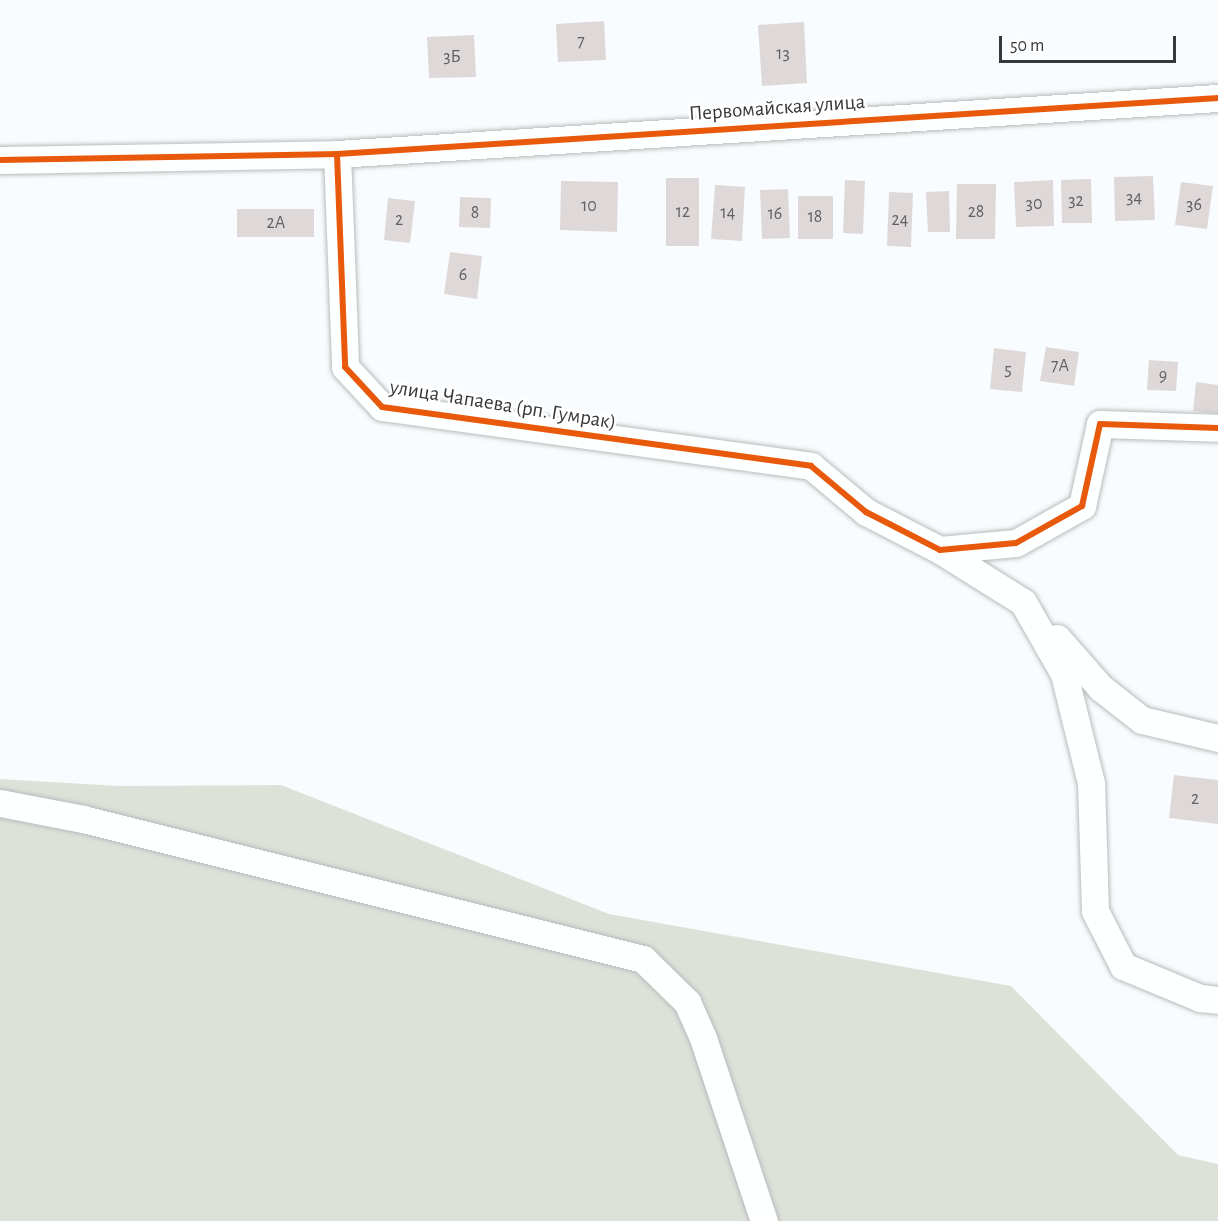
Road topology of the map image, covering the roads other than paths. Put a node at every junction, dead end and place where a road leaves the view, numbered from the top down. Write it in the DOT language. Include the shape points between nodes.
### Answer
graph roads {
  1 [pos="1218,98"];
  2 [pos="337,154"];
  3 [pos="0,160"];
  4 [pos="1218,428"];
  5 [pos="940,550"];
  6 [pos="1023,602"];
  7 [pos="1218,738"];
  8 [pos="0,803"];
  9 [pos="1218,1000"];
  10 [pos="764,1221"];
  1 -- 2 [label="street, Первомайская улица"];
  2 -- 3 [label="street, Первомайская улица"];
  2 -- 5 [label="street, улица Чапаева (рп. Гумрак)" via="345,367 382,407 811,466 866,512"];
  4 -- 5 [label="street" via="1100,424 1082,506 1016,543"];
  5 -- 6 [label="street"];
  6 -- 7 [label="street" via="1101,688 1142,720"];
  6 -- 9 [label="street" via="1064,674 1091,783 1095,911 1123,966 1200,998"];
  8 -- 10 [label="street" via="94,821 643,959 687,1002 704,1038"];
}
